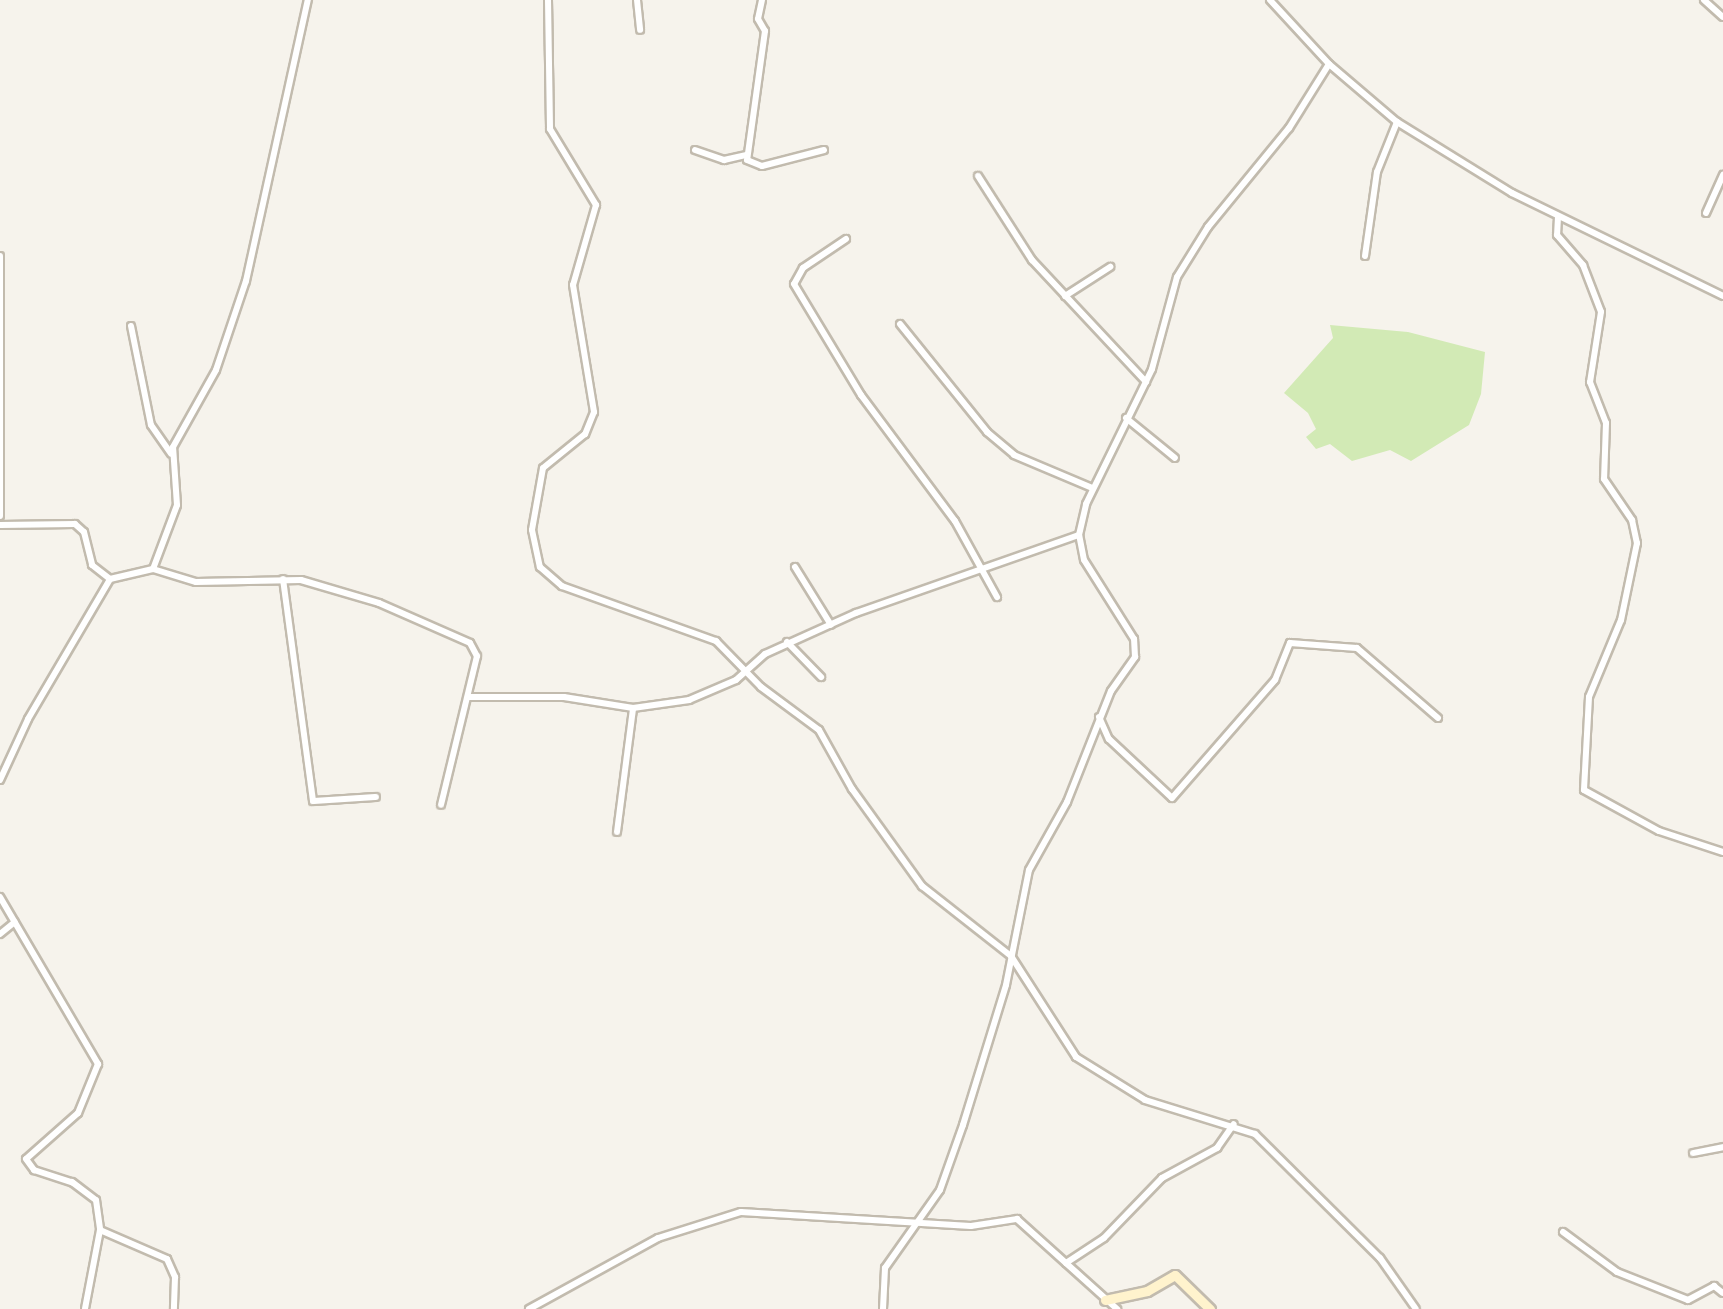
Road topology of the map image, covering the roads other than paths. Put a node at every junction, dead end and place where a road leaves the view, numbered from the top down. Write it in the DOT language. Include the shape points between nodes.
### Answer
graph roads {
  1 [pos="308,0"];
  2 [pos="548,0"];
  3 [pos="637,0"];
  4 [pos="762,0"];
  5 [pos="1270,0"];
  6 [pos="1704,0"];
  7 [pos="1723,17"];
  8 [pos="640,30"];
  9 [pos="1329,65"];
  10 [pos="1396,121"];
  11 [pos="695,150"];
  12 [pos="824,150"];
  13 [pos="745,155"];
  14 [pos="1723,175"];
  15 [pos="978,176"];
  16 [pos="1706,213"];
  17 [pos="1558,217"];
  18 [pos="846,239"];
  19 [pos="0,256"];
  20 [pos="1365,256"];
  21 [pos="1110,267"];
  22 [pos="1065,296"];
  23 [pos="1723,296"];
  24 [pos="900,324"];
  25 [pos="131,326"];
  26 [pos="1146,383"];
  27 [pos="1126,418"];
  28 [pos="171,454"];
  29 [pos="1175,458"];
  30 [pos="1092,488"];
  31 [pos="0,516"];
  32 [pos="0,525"];
  33 [pos="1079,536"];
  34 [pos="795,567"];
  35 [pos="982,567"];
  36 [pos="153,569"];
  37 [pos="110,579"];
  38 [pos="283,579"];
  39 [pos="997,597"];
  40 [pos="831,625"];
  41 [pos="788,642"];
  42 [pos="747,670"];
  43 [pos="821,677"];
  44 [pos="469,696"];
  45 [pos="634,708"];
  46 [pos="1099,717"];
  47 [pos="1438,718"];
  48 [pos="0,780"];
  49 [pos="376,797"];
  50 [pos="441,805"];
  51 [pos="617,832"];
  52 [pos="1723,852"];
  53 [pos="0,897"];
  54 [pos="15,922"];
  55 [pos="0,934"];
  56 [pos="1011,956"];
  57 [pos="1234,1124"];
  58 [pos="1723,1147"];
  59 [pos="1693,1153"];
  60 [pos="919,1219"];
  61 [pos="100,1230"];
  62 [pos="1563,1232"];
  63 [pos="1066,1263"];
  64 [pos="1723,1293"];
  65 [pos="1105,1300"];
  66 [pos="85,1309"];
  67 [pos="174,1309"];
  68 [pos="529,1309"];
  69 [pos="883,1309"];
  70 [pos="1117,1309"];
  71 [pos="1210,1309"];
  72 [pos="1416,1309"];
  1 -- 28 [label="street" via="246,281 216,370"];
  2 -- 42 [label="street" via="550,130 596,205 573,285 594,412 585,434 543,468 532,530 534,553 562,586 708,636"];
  3 -- 8 [label="street"];
  4 -- 13 [label="street" via="758,19 765,31"];
  5 -- 9 [label="street"];
  6 -- 7 [label="street"];
  9 -- 10 [label="street"];
  9 -- 26 [label="street" via="1289,128 1208,227 1177,278"];
  10 -- 17 [label="street"];
  10 -- 20 [label="street" via="1377,172"];
  11 -- 13 [label="street" via="724,160"];
  12 -- 13 [label="street" via="758,166"];
  14 -- 16 [label="street"];
  15 -- 22 [label="street" via="1032,260"];
  17 -- 23 [label="street"];
  17 -- 52 [label="street" via="1558,235 1583,265 1601,312 1590,383 1606,423 1604,479 1632,520 1637,543 1621,620 1589,697 1584,790 1659,831"];
  18 -- 35 [label="street" via="803,268 794,284 861,395 924,475"];
  19 -- 31 [label="street"];
  21 -- 22 [label="street"];
  22 -- 26 [label="street"];
  24 -- 30 [label="street" via="987,432 1014,455"];
  25 -- 28 [label="street" via="151,425"];
  26 -- 27 [label="street"];
  27 -- 29 [label="street"];
  27 -- 30 [label="street"];
  28 -- 36 [label="street" via="177,505"];
  30 -- 33 [label="street"];
  32 -- 37 [label="street" via="75,524 84,532 92,565"];
  33 -- 35 [label="street"];
  33 -- 46 [label="street" via="1084,560 1136,648"];
  34 -- 40 [label="street"];
  35 -- 39 [label="street"];
  35 -- 40 [label="street"];
  36 -- 37 [label="street"];
  36 -- 38 [label="street" via="197,582"];
  37 -- 48 [label="street" via="28,719"];
  38 -- 44 [label="street" via="379,603 470,643 477,656"];
  38 -- 49 [label="street" via="313,801"];
  40 -- 41 [label="street"];
  41 -- 42 [label="street"];
  41 -- 43 [label="street"];
  42 -- 45 [label="street" via="689,701"];
  42 -- 56 [label="street" via="819,730 852,789 936,900"];
  44 -- 45 [label="street" via="564,697"];
  44 -- 50 [label="street"];
  45 -- 51 [label="street"];
  46 -- 47 [label="street" via="1109,739 1172,798 1275,680 1290,643 1357,648"];
  46 -- 56 [label="street" via="1067,802 1028,870"];
  53 -- 54 [label="street"];
  54 -- 55 [label="street"];
  54 -- 61 [label="street" via="92,1049 99,1072 78,1113 26,1159 34,1170 88,1190 96,1200"];
  56 -- 57 [label="street" via="1076,1057 1104,1080 1145,1100"];
  56 -- 60 [label="street" via="947,1172"];
  57 -- 63 [label="street" via="1217,1148 1162,1178 1104,1238"];
  57 -- 72 [label="street" via="1255,1134 1352,1227"];
  58 -- 59 [label="street"];
  60 -- 63 [label="street" via="971,1226 1017,1219"];
  60 -- 68 [label="street" via="725,1214 658,1238"];
  60 -- 69 [label="street" via="885,1268"];
  61 -- 66 [label="street"];
  61 -- 67 [label="street" via="167,1259 175,1277"];
  62 -- 64 [label="street" via="1617,1272 1688,1300 1714,1286"];
  63 -- 65 [label="street"];
  65 -- 70 [label="street"];
  65 -- 71 [label="street" via="1147,1291 1175,1275"];
}
